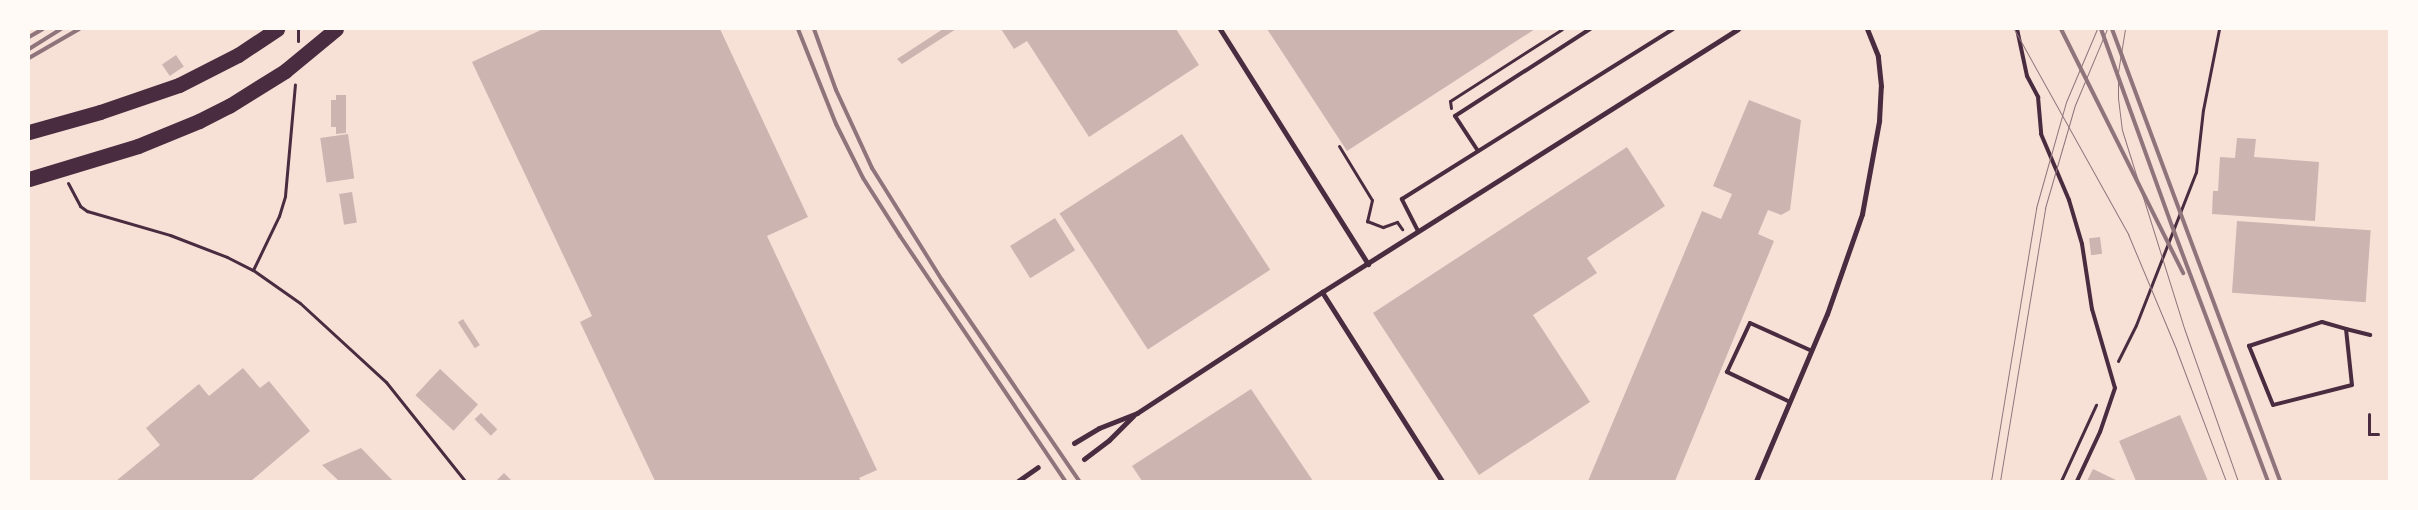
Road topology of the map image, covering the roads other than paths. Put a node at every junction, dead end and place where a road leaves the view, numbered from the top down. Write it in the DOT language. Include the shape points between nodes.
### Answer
graph roads {
  1 [pos="277,29"];
  2 [pos="336,29"];
  3 [pos="1220,29"];
  4 [pos="1590,29"];
  5 [pos="1673,29"];
  6 [pos="1738,29"];
  7 [pos="1867,29"];
  8 [pos="2017,29"];
  9 [pos="1729,32"];
  10 [pos="29,132"];
  11 [pos="1478,152"];
  12 [pos="29,179"];
  13 [pos="1418,231"];
  14 [pos="1368,264"];
  15 [pos="1322,292"];
  16 [pos="2346,329"];
  17 [pos="2370,335"];
  18 [pos="1812,351"];
  19 [pos="1790,402"];
  20 [pos="1136,413"];
  21 [pos="1074,444"];
  22 [pos="1084,459"];
  23 [pos="1038,467"];
  24 [pos="1018,481"];
  25 [pos="1442,481"];
  26 [pos="1756,481"];
  27 [pos="2077,481"];
  1 -- 10 [label="highway" via="238,55 179,85"];
  2 -- 12 [label="highway" via="285,71 199,121 138,146"];
  3 -- 14 [label="street"];
  4 -- 11 [label="lane" via="1455,116"];
  5 -- 11 [label="lane"];
  6 -- 9 [label="street"];
  7 -- 18 [label="street" via="1878,56 1881,86 1872,169 1858,228"];
  8 -- 27 [label="lane" via="2027,76 2038,96 2041,134 2069,200 2082,244 2092,309 2115,388 2100,432"];
  9 -- 13 [label="street"];
  11 -- 13 [label="lane" via="1402,199"];
  13 -- 14 [label="street"];
  14 -- 15 [label="street"];
  15 -- 20 [label="street"];
  15 -- 25 [label="street"];
  16 -- 16 [label="lane" via="2322,322 2249,346 2273,405 2352,385"];
  16 -- 17 [label="lane"];
  18 -- 19 [label="street"];
  18 -- 19 [label="lane" via="1750,323 1731,364 1728,372"];
  19 -- 26 [label="street"];
  20 -- 21 [label="street" via="1099,428"];
  20 -- 22 [label="street"];
  23 -- 24 [label="street"];
}
